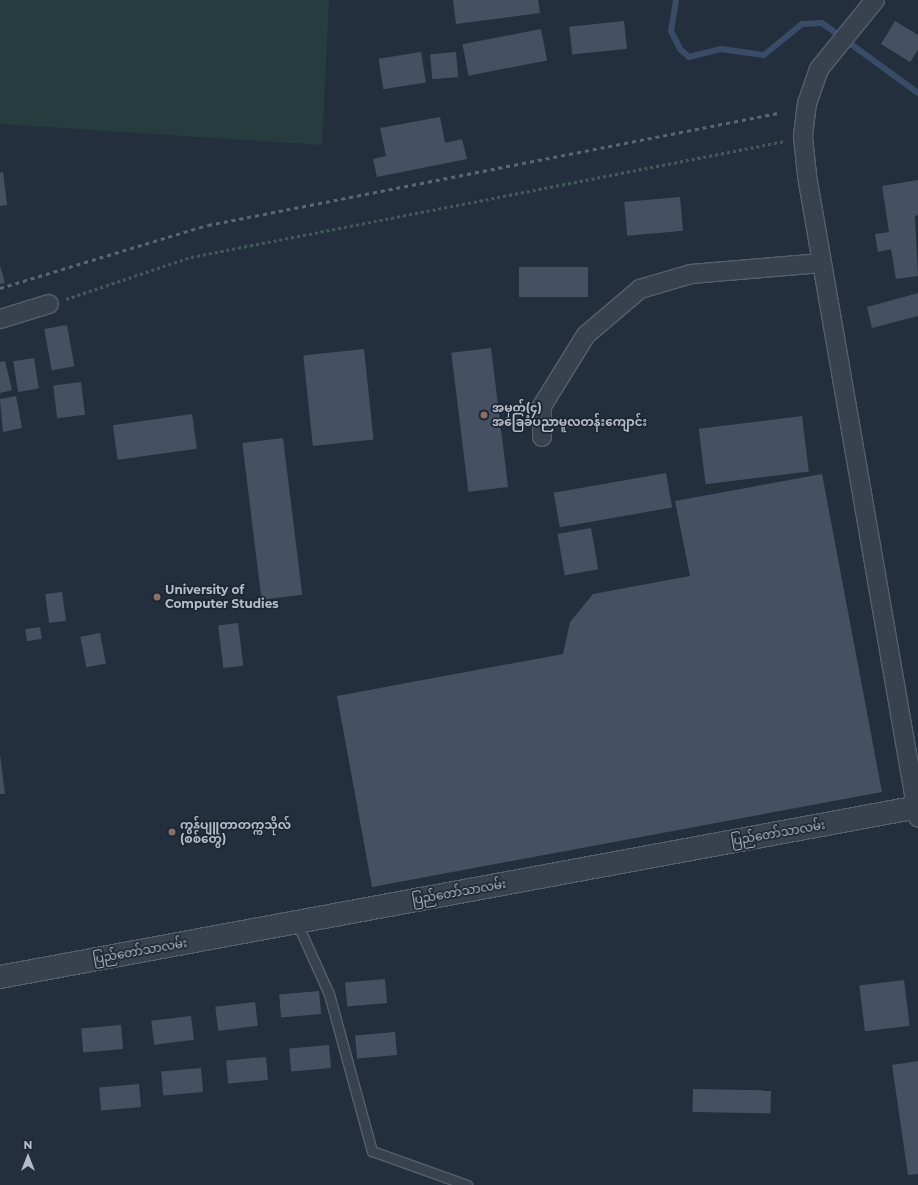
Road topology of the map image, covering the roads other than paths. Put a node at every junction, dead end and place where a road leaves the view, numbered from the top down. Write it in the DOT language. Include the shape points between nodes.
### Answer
graph roads {
  1 [pos="875,0"];
  2 [pos="822,263"];
  3 [pos="49,304"];
  4 [pos="0,319"];
  5 [pos="542,438"];
  6 [pos="917,811"];
  7 [pos="297,922"];
  8 [pos="0,977"];
  9 [pos="467,1185"];
  1 -- 2 [label="street" via="832,52 812,84 803,137"];
  2 -- 5 [label="street" via="691,274 640,289 586,335 542,406"];
  2 -- 6 [label="street"];
  3 -- 4 [label="street"];
  6 -- 7 [label="street, ပြည်တော်သာလမ်း"];
  7 -- 8 [label="street, ပြည်တော်သာလမ်း"];
  7 -- 9 [label="lane" via="330,994 372,1151"];
}
